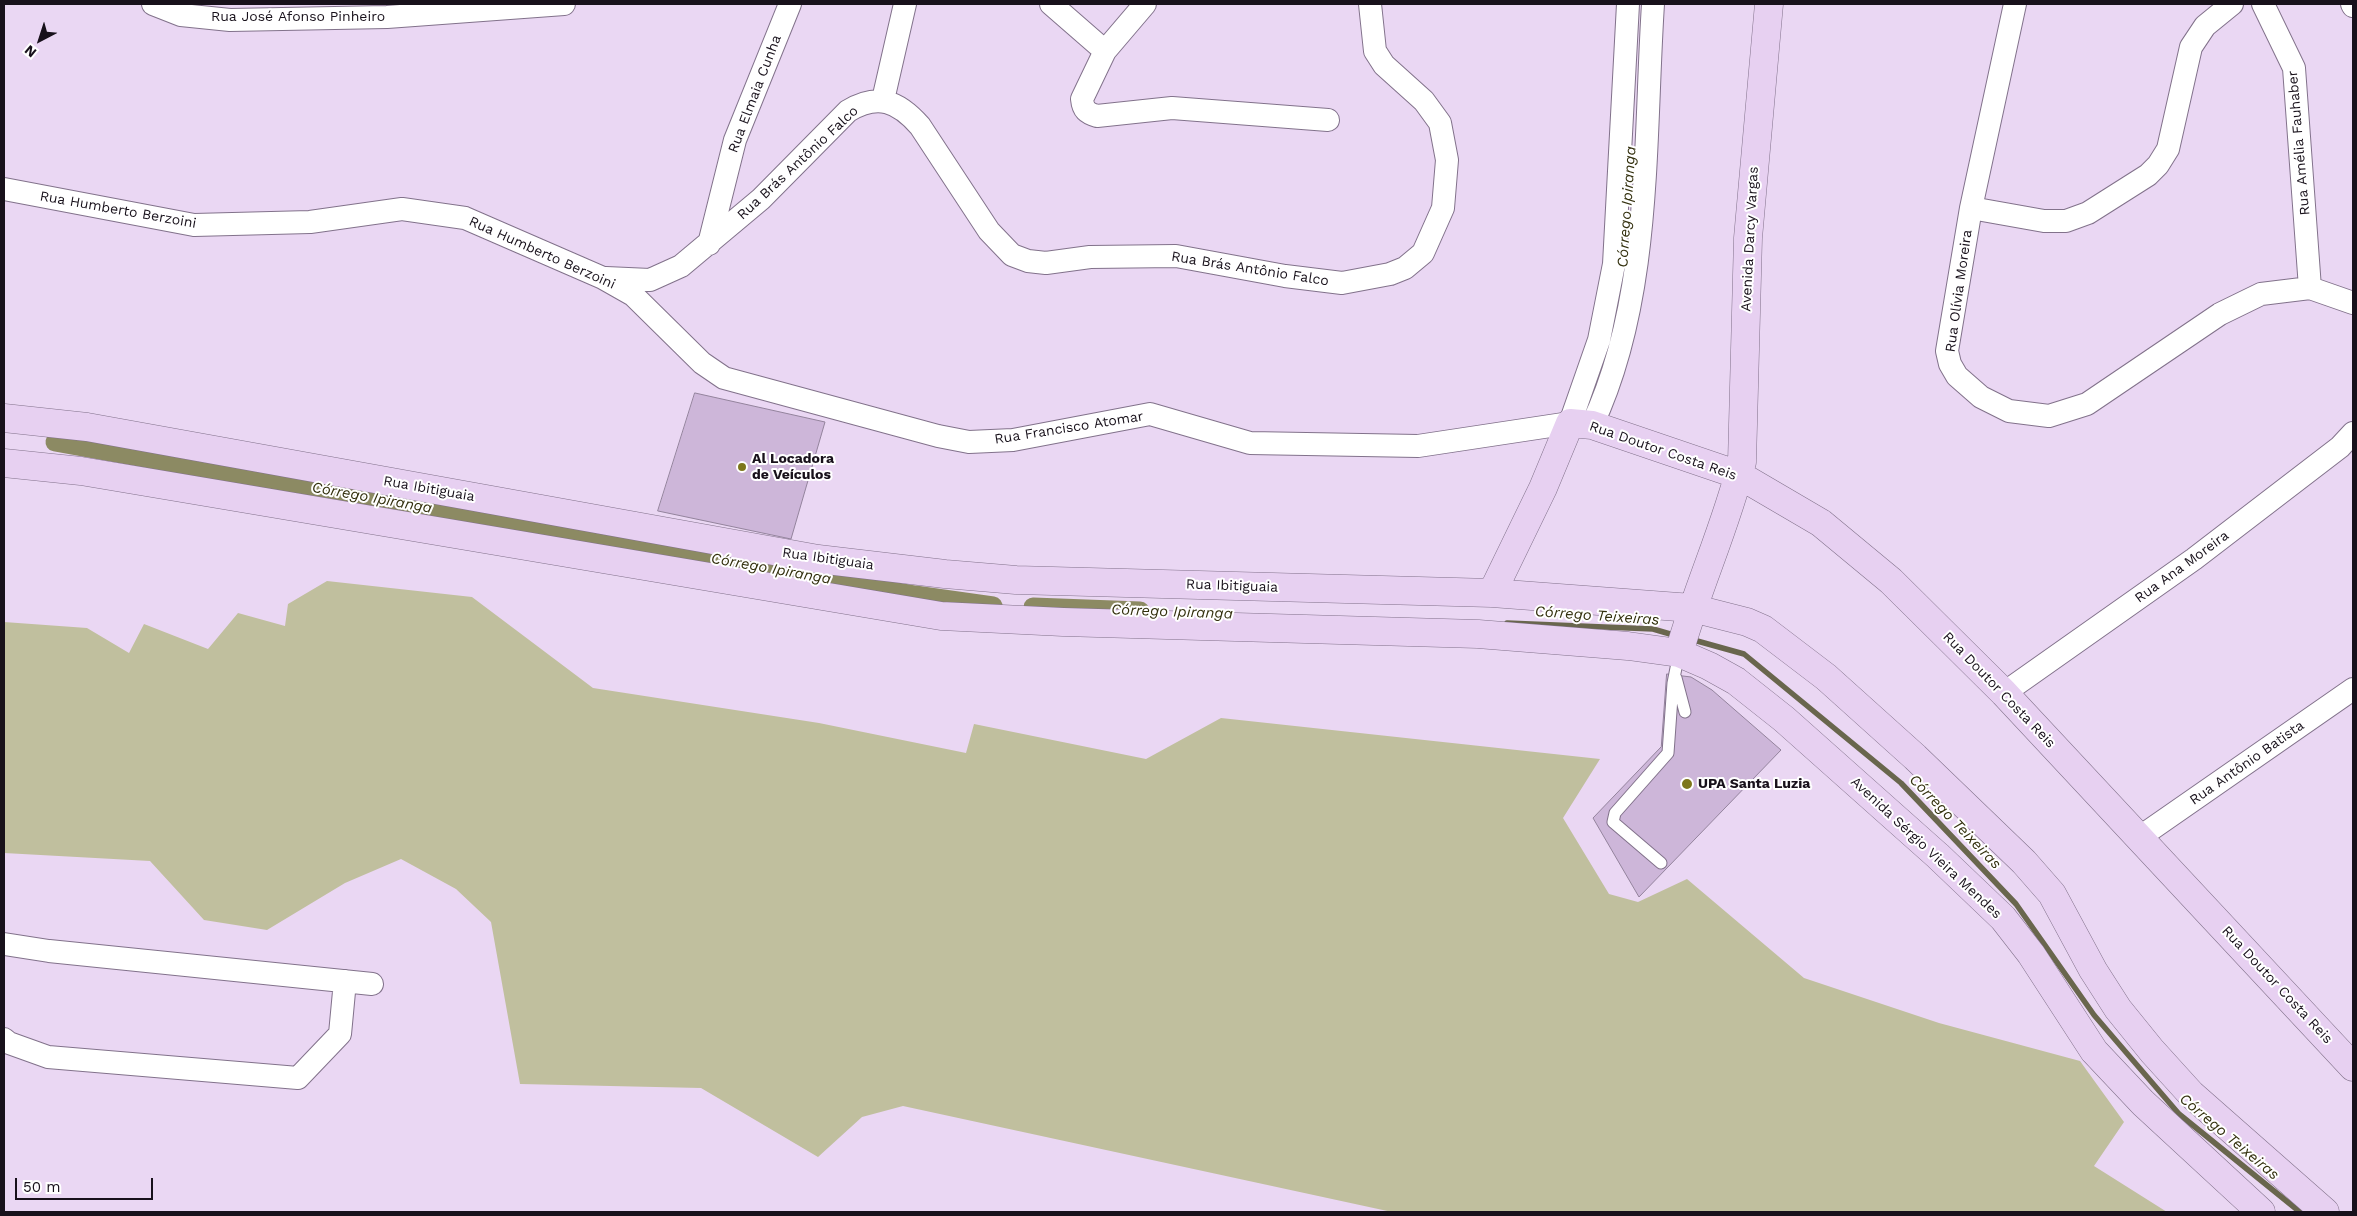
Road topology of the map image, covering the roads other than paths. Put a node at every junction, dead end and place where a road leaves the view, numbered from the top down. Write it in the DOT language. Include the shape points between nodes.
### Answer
graph roads {
  1 [pos="153,4"];
  2 [pos="564,4"];
  3 [pos="790,4"];
  4 [pos="905,4"];
  5 [pos="1051,4"];
  6 [pos="1145,4"];
  7 [pos="1370,4"];
  8 [pos="1628,4"];
  9 [pos="1653,4"];
  10 [pos="1769,4"];
  11 [pos="2015,4"];
  12 [pos="2232,4"];
  13 [pos="2263,4"];
  14 [pos="310,10"];
  15 [pos="1105,50"];
  16 [pos="883,100"];
  17 [pos="1328,120"];
  18 [pos="4,189"];
  19 [pos="1971,208"];
  20 [pos="708,244"];
  21 [pos="603,278"];
  22 [pos="2310,288"];
  23 [pos="633,295"];
  24 [pos="2353,304"];
  25 [pos="4,418"];
  26 [pos="1581,424"];
  27 [pos="2353,433"];
  28 [pos="4,463"];
  29 [pos="1739,475"];
  30 [pos="789,571"];
  31 [pos="1492,593"];
  32 [pos="1683,641"];
  33 [pos="2353,689"];
  34 [pos="2004,693"];
  35 [pos="1685,712"];
  36 [pos="2140,837"];
  37 [pos="1661,864"];
  38 [pos="4,944"];
  39 [pos="345,981"];
  40 [pos="372,984"];
  41 [pos="4,1039"];
  42 [pos="2353,1067"];
  43 [pos="2261,1212"];
  44 [pos="2325,1212"];
  1 -- 14 [label="street, Rua José Afonso Pinheiro" via="181,15 230,20"];
  2 -- 14 [label="street, Rua José Afonso Pinheiro" via="387,17"];
  3 -- 20 [label="street, Rua Elmaia Cunha" via="735,140"];
  4 -- 16 [label="street"];
  5 -- 15 [label="street"];
  6 -- 15 [label="street"];
  7 -- 16 [label="street, Rua Brás Antônio Falco" via="1375,51 1384,65 1424,102 1440,123 1447,160 1443,208 1423,253 1405,268 1390,274 1342,283 1176,256 1090,257 1046,263 1028,261 1012,255 989,231 908,112"];
  8 -- 26 [label="street" via="1614,264"];
  9 -- 26 [label="street" via="1643,191 1631,301 1617,363"];
  10 -- 29 [label="main road, Avenida Darcy Vargas" via="1748,238 1742,462"];
  11 -- 19 [label="street, Rua Olívia Moreira"];
  12 -- 19 [label="street" via="2205,26 2191,47 2168,149 2148,175 2088,212 2066,221 2044,221"];
  13 -- 22 [label="street, Rua Amélia Fauhaber" via="2294,68"];
  15 -- 17 [label="street" via="1082,99 1088,114 1097,116 1172,108"];
  16 -- 20 [label="street, Rua Brás Antônio Falco" via="862,103 848,111 761,199"];
  18 -- 21 [label="street, Rua Humberto Berzoini" via="194,225 310,222 402,209 465,218"];
  19 -- 22 [label="street, Rua Olívia Moreira" via="1947,351 1957,376 1981,397 2009,411 2049,416 2087,404 2220,314 2261,294"];
  20 -- 21 [label="street, Rua Brás Antônio Falco" via="681,266 650,280"];
  21 -- 23 [label="street, Rua Humberto Berzoini"];
  22 -- 24 [label="street, Rua Olívia Moreira"];
  23 -- 26 [label="street, Rua Francisco Atomar" via="702,362 724,378 969,442 1013,440 1150,414 1250,443 1276,444 1418,446"];
  25 -- 30 [label="main road, Rua Ibitiguaia" via="87,428"];
  26 -- 29 [label="main road, Rua Doutor Costa Reis"];
  26 -- 31 [label="main road" via="1543,488"];
  27 -- 34 [label="street, Rua Ana Moreira" via="2340,448 2194,559"];
  28 -- 30 [label="main road, Rua Ibitiguaia" via="81,471"];
  29 -- 32 [label="main road, Avenida Darcy Vargas"];
  29 -- 34 [label="main road, Rua Doutor Costa Reis" via="1821,523 1891,581"];
  30 -- 31 [label="main road, Rua Ibitiguaia"];
  30 -- 32 [label="main road, Rua Ibitiguaia" via="941,616 1478,634 1628,646"];
  31 -- 32 [label="main road, Rua Ibitiguaia"];
  32 -- 35 [label="lane"];
  32 -- 37 [label="lane" via="1668,753 1615,813 1613,822"];
  32 -- 43 [label="main road, Avenida Sérgio Vieira Mendes" via="1784,719 2003,918 2100,1057 2143,1104"];
  32 -- 44 [label="main road" via="1747,622 1763,629 1826,677 2024,862 2052,894 2093,970 2118,1009 2152,1051 2191,1094"];
  33 -- 36 [label="street, Rua Antônio Batista"];
  34 -- 36 [label="main road, Rua Doutor Costa Reis"];
  36 -- 42 [label="main road, Rua Doutor Costa Reis"];
  38 -- 39 [label="street"];
  39 -- 40 [label="street"];
  39 -- 41 [label="street" via="340,1034 298,1078 48,1057 9,1044"];
}
